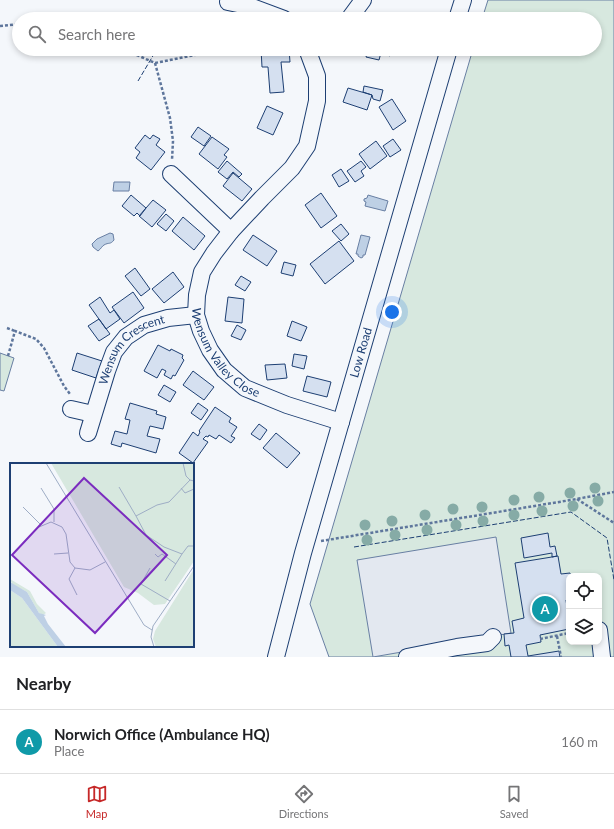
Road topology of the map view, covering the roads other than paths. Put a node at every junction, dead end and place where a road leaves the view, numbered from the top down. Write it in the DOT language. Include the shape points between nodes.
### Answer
graph roads {
  1 [pos="363,0"];
  2 [pos="463,0"];
  3 [pos="243,7"];
  4 [pos="260,12"];
  5 [pos="354,12"];
  6 [pos="459,12"];
  7 [pos="310,56"];
  8 [pos="447,56"];
  9 [pos="171,174"];
  10 [pos="231,231"];
  11 [pos="196,315"];
  12 [pos="72,408"];
  13 [pos="93,414"];
  14 [pos="341,422"];
  15 [pos="88,433"];
  16 [pos="493,637"];
  17 [pos="601,645"];
  18 [pos="276,657"];
  19 [pos="406,657"];
  20 [pos="602,657"];
  1 -- 5 [label="street"];
  2 -- 6 [label="street"];
  3 -- 4 [label="street"];
  7 -- 10 [label="street, Wensum Valley Close" via="317,76 317,101 307,146 292,168"];
  8 -- 14 [label="street, Low Road"];
  9 -- 10 [label="street"];
  10 -- 11 [label="street, Wensum Valley Close" via="202,272"];
  11 -- 13 [label="street, Wensum Crescent" via="168,318 144,325 126,337 114,352 106,370"];
  11 -- 14 [label="street, Wensum Valley Close" via="210,350 224,370 245,388 287,405"];
  12 -- 13 [label="street"];
  13 -- 15 [label="street, Wensum Crescent"];
  14 -- 18 [label="street, Low Road"];
  16 -- 19 [label="street" via="487,643"];
  17 -- 20 [label="street"];
}
